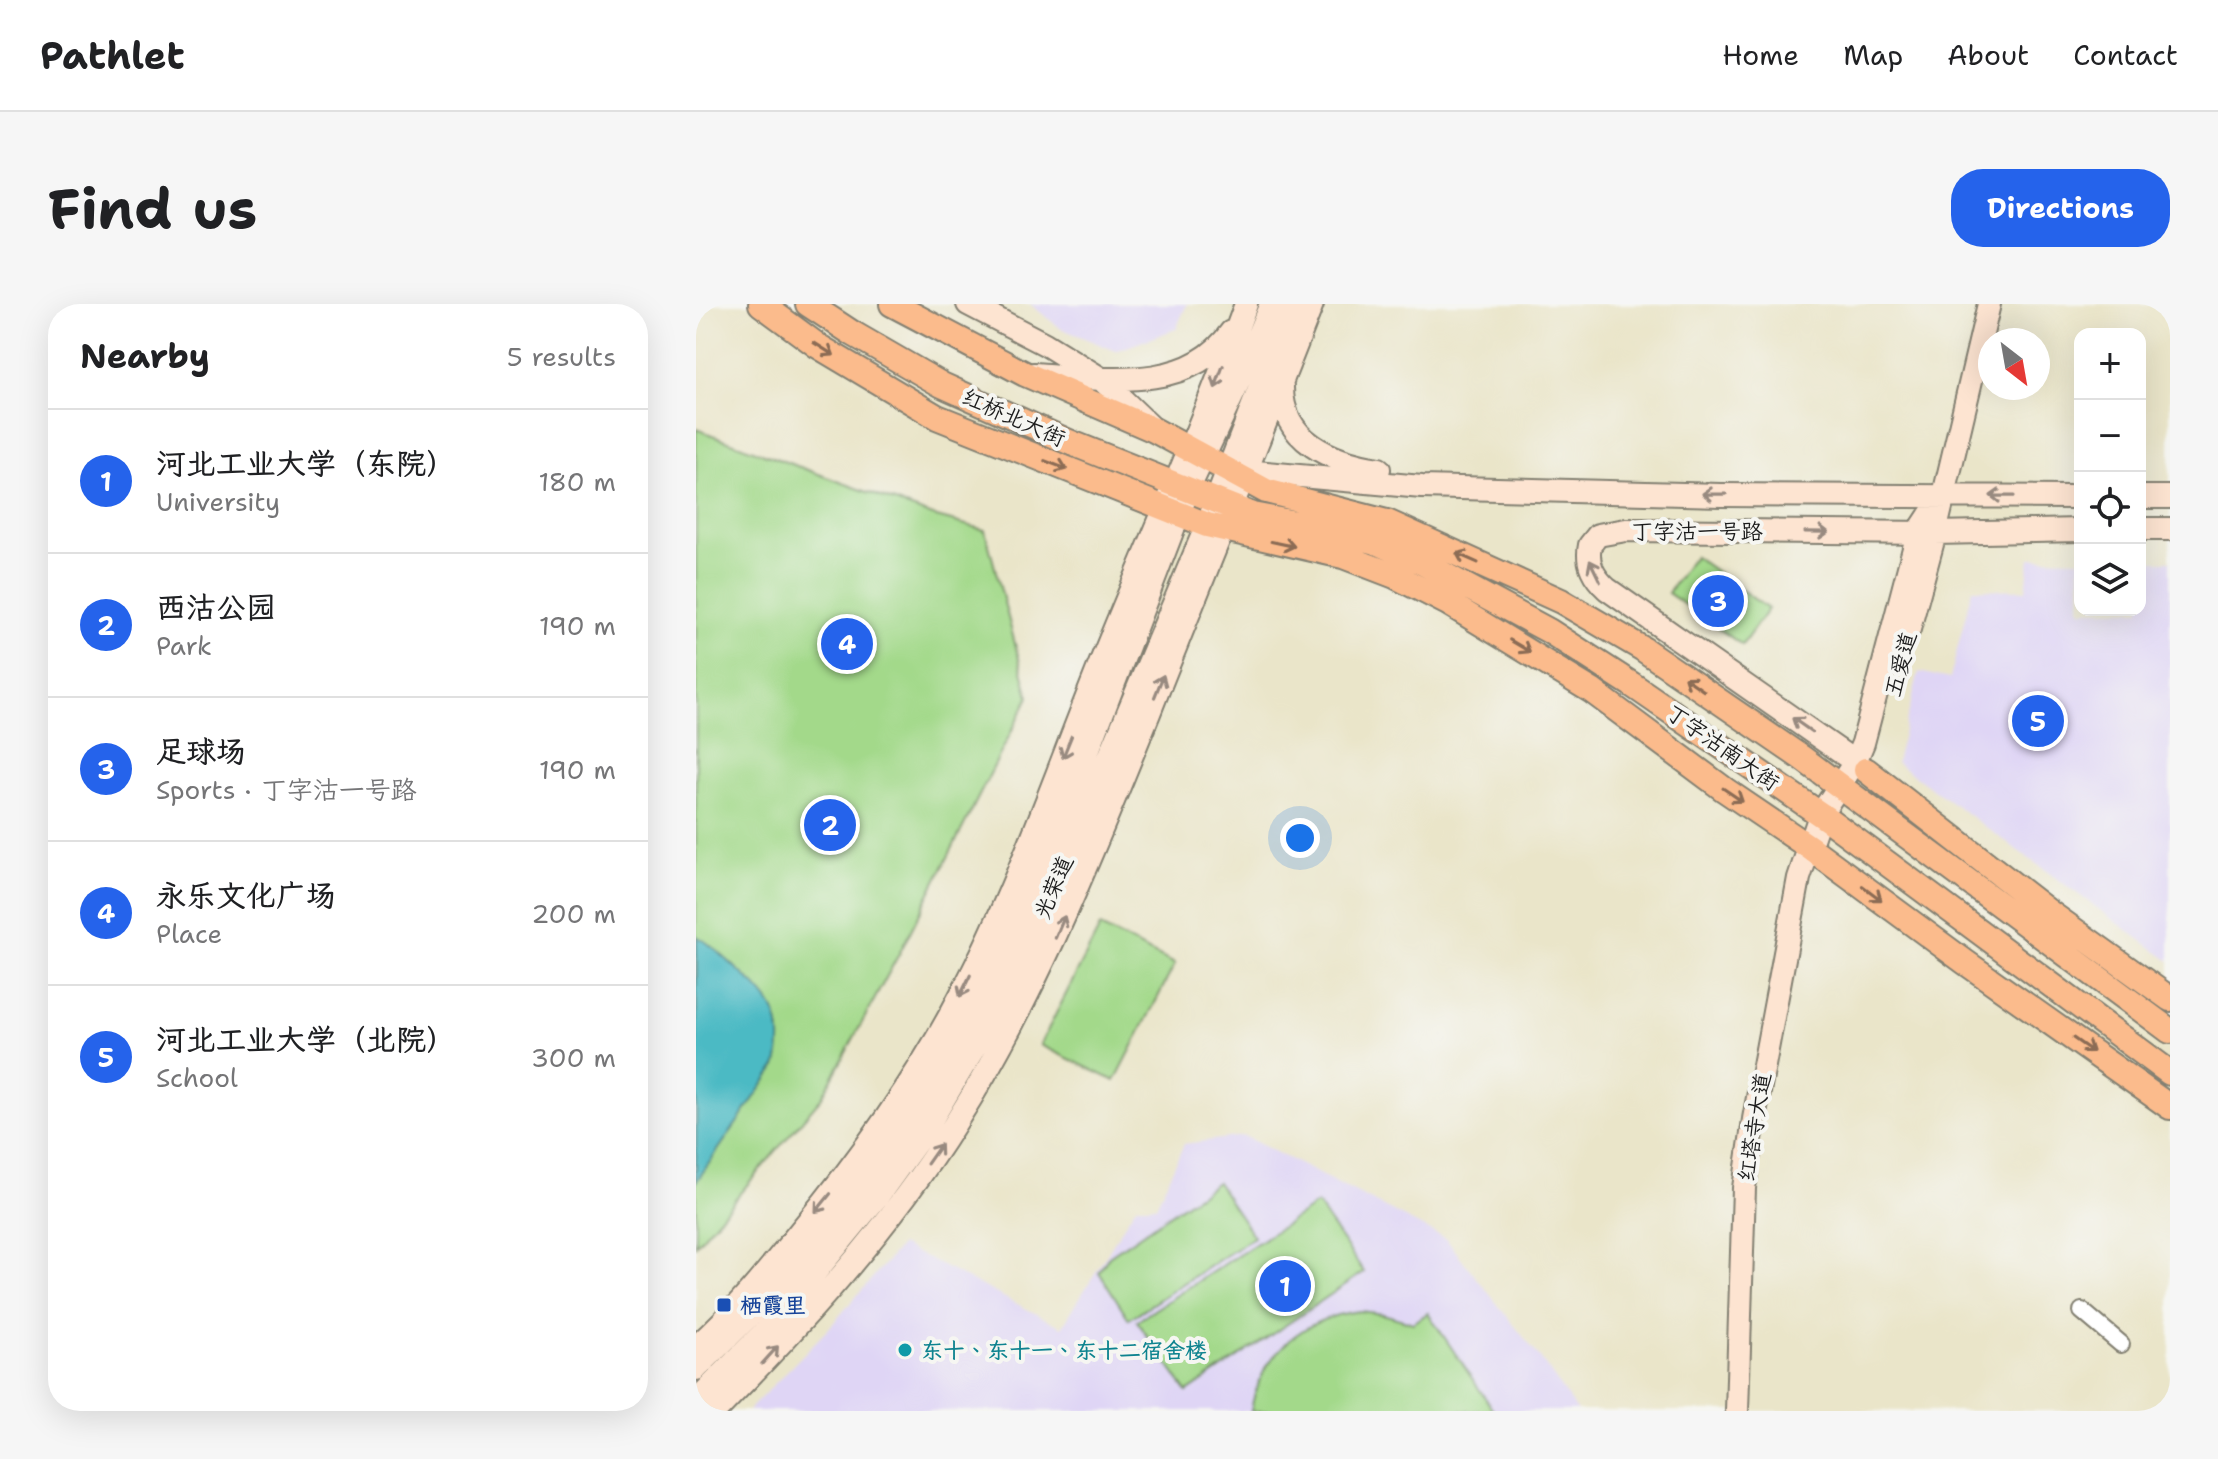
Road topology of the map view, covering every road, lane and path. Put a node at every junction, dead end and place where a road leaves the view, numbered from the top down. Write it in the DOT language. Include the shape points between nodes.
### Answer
graph roads {
  1 [pos="761,304"];
  2 [pos="808,304"];
  3 [pos="892,304"];
  4 [pos="968,304"];
  5 [pos="1271,304"];
  6 [pos="1292,304"];
  7 [pos="1312,304"];
  8 [pos="1989,304"];
  9 [pos="1244,311"];
  10 [pos="1025,374"];
  11 [pos="1100,378"];
  12 [pos="1282,382"];
  13 [pos="1154,430"];
  14 [pos="1196,453"];
  15 [pos="1240,473"];
  16 [pos="1462,487"];
  17 [pos="1943,495"];
  18 [pos="2074,497"];
  19 [pos="2146,497"];
  20 [pos="2170,497"];
  21 [pos="1177,499"];
  22 [pos="1219,516"];
  23 [pos="2146,529"];
  24 [pos="2170,529"];
  25 [pos="2074,530"];
  26 [pos="1927,533"];
  27 [pos="1860,766"];
  28 [pos="1844,790"];
  29 [pos="1825,818"];
  30 [pos="1809,847"];
  31 [pos="2046,910"];
  32 [pos="2104,983"];
  33 [pos="2170,999"];
  34 [pos="2170,1031"];
  35 [pos="2170,1073"];
  36 [pos="2170,1107"];
  37 [pos="2082,1311"];
  38 [pos="2121,1344"];
  39 [pos="696,1347"];
  40 [pos="696,1369"];
  41 [pos="696,1401"];
  42 [pos="716,1411"];
  43 [pos="1737,1411"];
  1 -- 21 [label="main road, one-way" via="818,346 937,417"];
  2 -- 21 [label="main road, 红桥北大街" via="942,385 1069,442"];
  3 -- 10 [label="main road, 红桥北大街"];
  4 -- 11 [label="main road"];
  5 -- 14 [label="main road"];
  6 -- 15 [label="main road"];
  7 -- 12 [label="main road"];
  8 -- 17 [label="main road, 五爱道"];
  9 -- 11 [label="main road" via="1224,342 1188,367 1149,378"];
  9 -- 14 [label="main road, one-way"];
  10 -- 11 [label="main road"];
  10 -- 13 [label="main road, 红桥北大街"];
  11 -- 13 [label="main road"];
  12 -- 15 [label="main road"];
  12 -- 16 [label="main road" via="1288,419 1322,452 1355,466"];
  13 -- 14 [label="main road, 红桥北大街"];
  14 -- 15 [label="main road, 红桥北大街"];
  14 -- 21 [label="main road"];
  15 -- 16 [label="main road, 丁字沽一号路"];
  15 -- 22 [label="main road"];
  28 -- 15 [label="main road, 丁字沽南大街, one-way" via="1643,649 1561,601 1387,522 1282,496"];
  17 -- 16 [label="main road, 丁字沽一号路, one-way"];
  18 -- 17 [label="main road, 丁字沽一号路, one-way"];
  17 -- 26 [label="main road, 五爱道"];
  19 -- 20 [label="main road"];
  21 -- 22 [label="main road, 红桥北大街"];
  21 -- 39 [label="main road, one-way" via="963,991 856,1162 757,1285"];
  21 -- 40 [label="main road, 光荣道" via="1029,897 959,1036 896,1138 837,1216 773,1292"];
  22 -- 29 [label="main road, 丁字沽南大街" via="1351,534 1447,575 1549,631"];
  22 -- 30 [label="main road, one-way" via="1343,556 1448,603 1584,685"];
  22 -- 41 [label="main road, 光荣道" via="1041,919 966,1064 905,1160 852,1230 777,1319"];
  42 -- 22 [label="main road, one-way" via="861,1252 955,1125 995,1058 1053,943"];
  23 -- 24 [label="main road"];
  25 -- 26 [label="main road, 丁字沽一号路"];
  26 -- 27 [label="main road, 五爱道" via="1883,724"];
  27 -- 26 [label="main road, 丁字沽一号路, one-way" via="1607,589 1590,567 1590,545 1598,535 1626,530"];
  27 -- 28 [label="main road, 五爱道"];
  27 -- 31 [label="main road"];
  28 -- 29 [label="main road, 红塔寺大道"];
  28 -- 32 [label="main road, 丁字沽南大街"];
  29 -- 30 [label="main road, 红塔寺大道"];
  29 -- 35 [label="main road, 丁字沽南大街"];
  30 -- 36 [label="main road, one-way"];
  30 -- 43 [label="main road, 红塔寺大道" via="1799,878 1744,1188"];
  31 -- 32 [label="main road"];
  31 -- 33 [label="main road"];
  32 -- 34 [label="main road, 丁字沽南大街"];
  37 -- 38 [label="street"];
}
